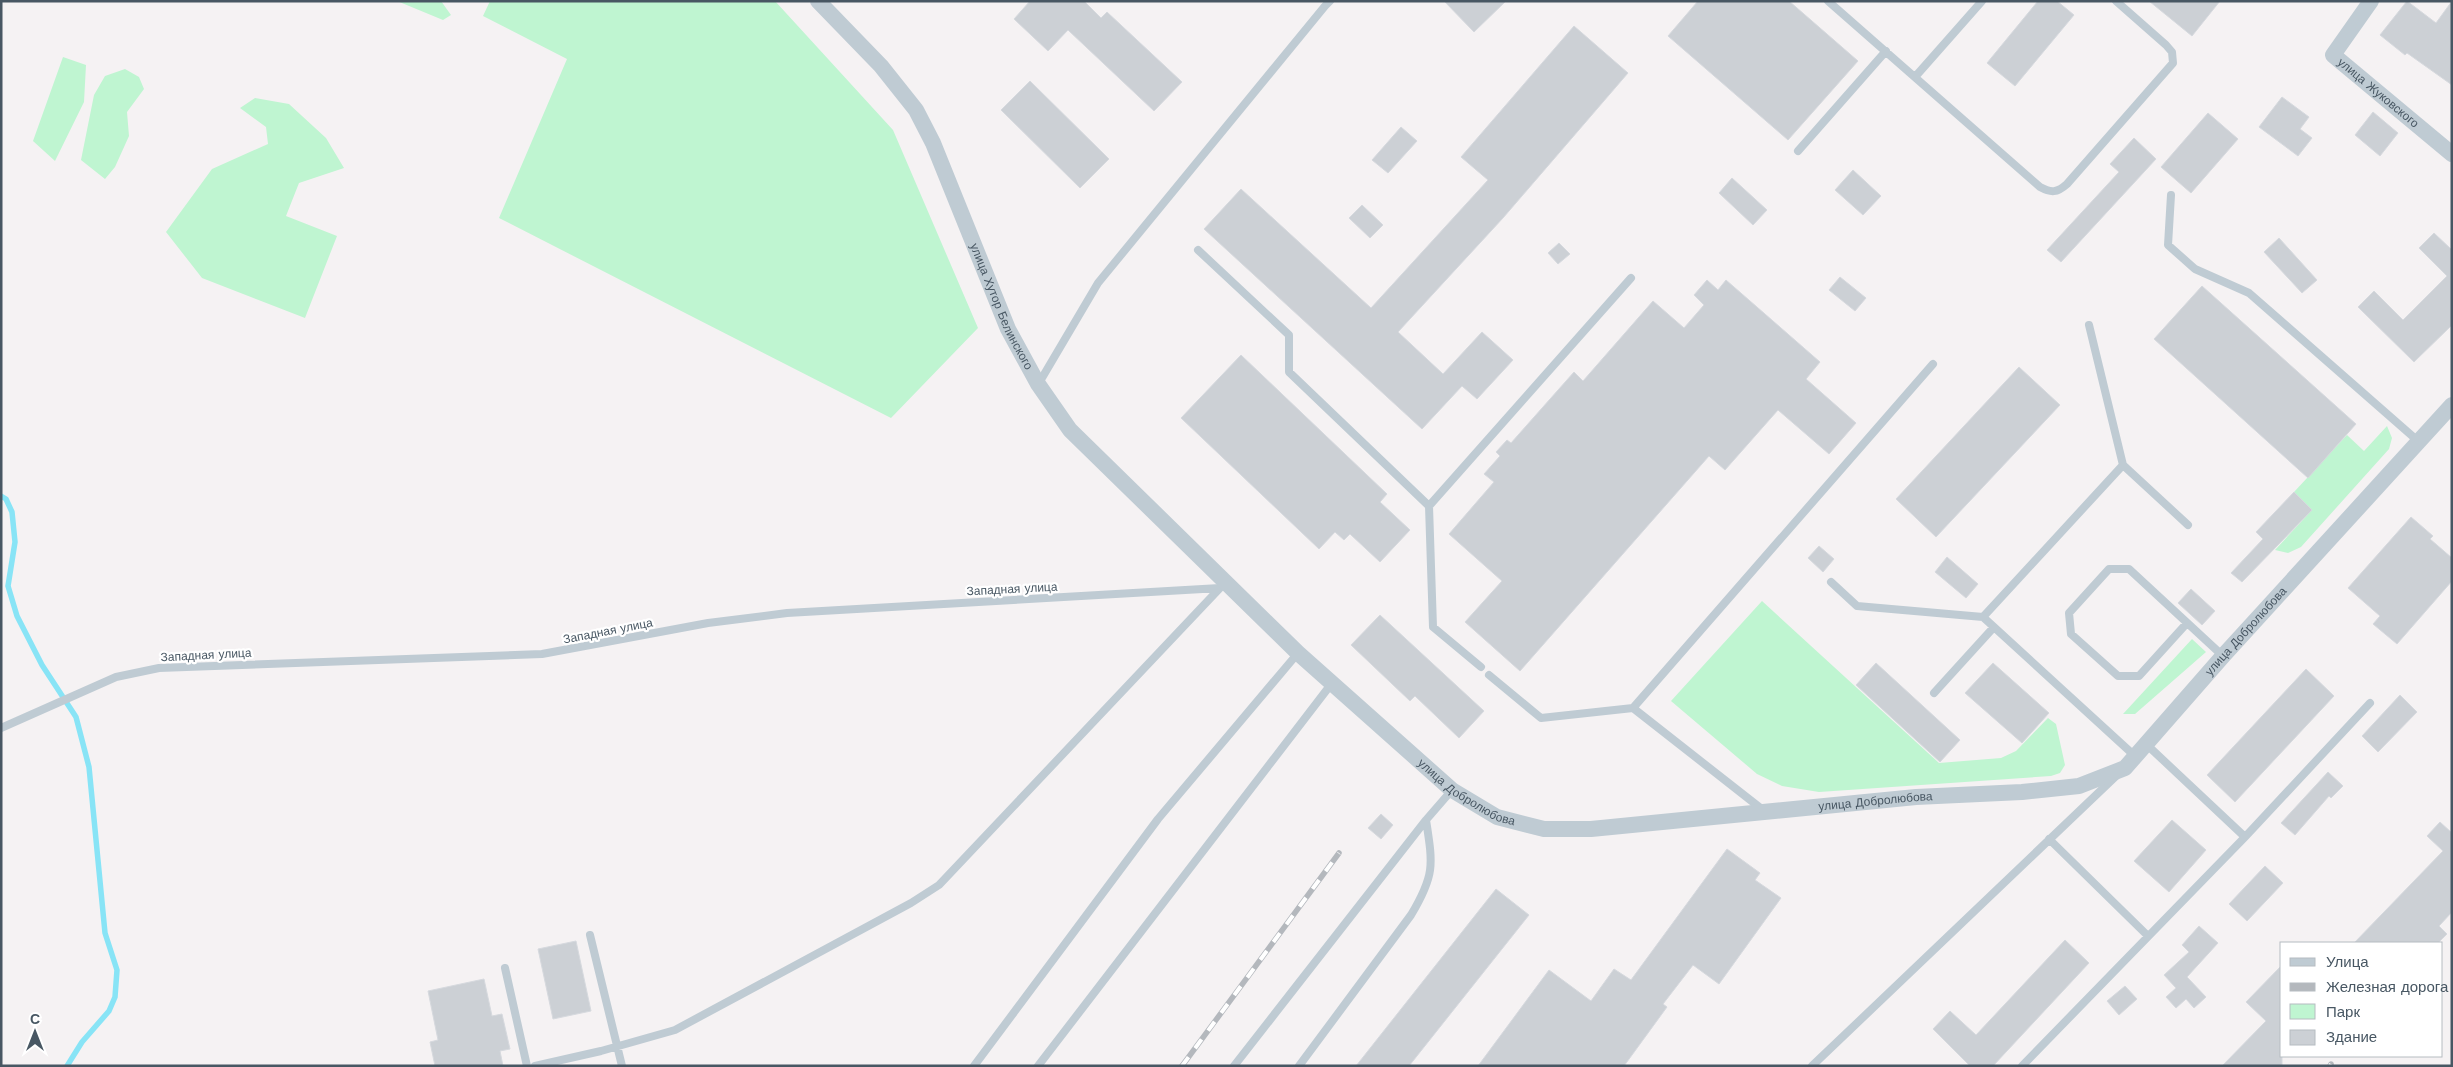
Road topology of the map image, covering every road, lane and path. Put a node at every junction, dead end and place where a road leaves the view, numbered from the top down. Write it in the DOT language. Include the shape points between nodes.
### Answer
graph roads {
  1 [pos="818,1"];
  2 [pos="1330,1"];
  3 [pos="1828,1"];
  4 [pos="1982,1"];
  5 [pos="2116,1"];
  6 [pos="2371,1"];
  7 [pos="1886,51"];
  8 [pos="1915,77"];
  9 [pos="1798,150"];
  10 [pos="2452,154"];
  11 [pos="2170,195"];
  12 [pos="1198,250"];
  13 [pos="1631,278"];
  14 [pos="2089,325"];
  15 [pos="1932,364"];
  16 [pos="1038,384"];
  17 [pos="2452,405"];
  18 [pos="2418,441"];
  19 [pos="2123,465"];
  20 [pos="1428,506"];
  21 [pos="2188,525"];
  22 [pos="1831,582"];
  23 [pos="1224,585"];
  24 [pos="1983,617"];
  25 [pos="2187,623"];
  26 [pos="1994,627"];
  27 [pos="1298,653"];
  28 [pos="2223,656"];
  29 [pos="1481,667"];
  30 [pos="1489,674"];
  31 [pos="1332,683"];
  32 [pos="1934,694"];
  33 [pos="2370,703"];
  34 [pos="1633,708"];
  35 [pos="1,728"];
  36 [pos="2136,756"];
  37 [pos="1452,790"];
  38 [pos="1764,811"];
  39 [pos="1426,820"];
  40 [pos="2245,837"];
  41 [pos="2049,839"];
  42 [pos="590,935"];
  43 [pos="2148,936"];
  44 [pos="504,968"];
  45 [pos="617,1046"];
  46 [pos="527,1066"];
  47 [pos="535,1066"];
  48 [pos="622,1066"];
  49 [pos="974,1066"];
  50 [pos="1038,1066"];
  51 [pos="1234,1066"];
  52 [pos="1299,1066"];
  53 [pos="1812,1066"];
  54 [pos="2022,1066"];
  1 -- 16 [label="street, улица Хутор Белинского" via="882,66 916,110 933,142 1008,329"];
  2 -- 16 [label="lane" via="1098,283"];
  3 -- 7 [label="lane"];
  4 -- 8 [label="lane"];
  5 -- 8 [label="lane" via="2166,45 2172,52 2173,63 2059,191 2049,192 2040,187"];
  6 -- 10 [label="street, улица Жуковского" via="2333,55"];
  7 -- 8 [label="lane"];
  7 -- 9 [label="lane"];
  11 -- 18 [label="lane" via="2168,245 2195,269 2249,293"];
  12 -- 20 [label="lane" via="1289,335 1289,372"];
  13 -- 20 [label="lane"];
  14 -- 19 [label="lane"];
  15 -- 34 [label="lane"];
  16 -- 23 [label="street, улица Хутор Белинского" via="1070,430"];
  17 -- 18 [label="street, улица Добролюбова"];
  18 -- 28 [label="street, улица Добролюбова"];
  19 -- 21 [label="lane"];
  19 -- 24 [label="lane"];
  20 -- 29 [label="lane" via="1433,627"];
  22 -- 24 [label="lane" via="1857,606"];
  23 -- 27 [label="street, улица Добролюбова"];
  23 -- 35 [label="lane, Западная улица" via="787,613 708,623 542,654 159,668 116,677"];
  23 -- 45 [label="lane" via="939,885 675,1030"];
  24 -- 26 [label="lane"];
  25 -- 25 [label="lane" via="2129,569 2109,569 2069,613 2072,634 2118,676 2139,676"];
  25 -- 28 [label="lane"];
  26 -- 32 [label="lane"];
  26 -- 36 [label="lane"];
  27 -- 31 [label="street, улица Добролюбова"];
  27 -- 49 [label="lane" via="1158,820"];
  28 -- 36 [label="street, улица Добролюбова"];
  30 -- 34 [label="lane" via="1541,718"];
  31 -- 37 [label="street, улица Добролюбова"];
  31 -- 50 [label="lane"];
  33 -- 40 [label="lane"];
  34 -- 38 [label="lane"];
  36 -- 38 [label="street, улица Добролюбова" via="2079,786"];
  36 -- 40 [label="lane"];
  36 -- 41 [label="lane"];
  37 -- 38 [label="street, улица Добролюбова" via="1497,817 1544,829 1591,829"];
  37 -- 39 [label="lane"];
  39 -- 51 [label="lane"];
  39 -- 52 [label="lane" via="1432,861 1426,889 1411,915"];
  40 -- 43 [label="lane"];
  41 -- 43 [label="lane"];
  41 -- 53 [label="lane"];
  42 -- 45 [label="lane"];
  43 -- 54 [label="lane"];
  44 -- 46 [label="lane"];
  45 -- 47 [label="lane"];
  45 -- 48 [label="lane"];
}
